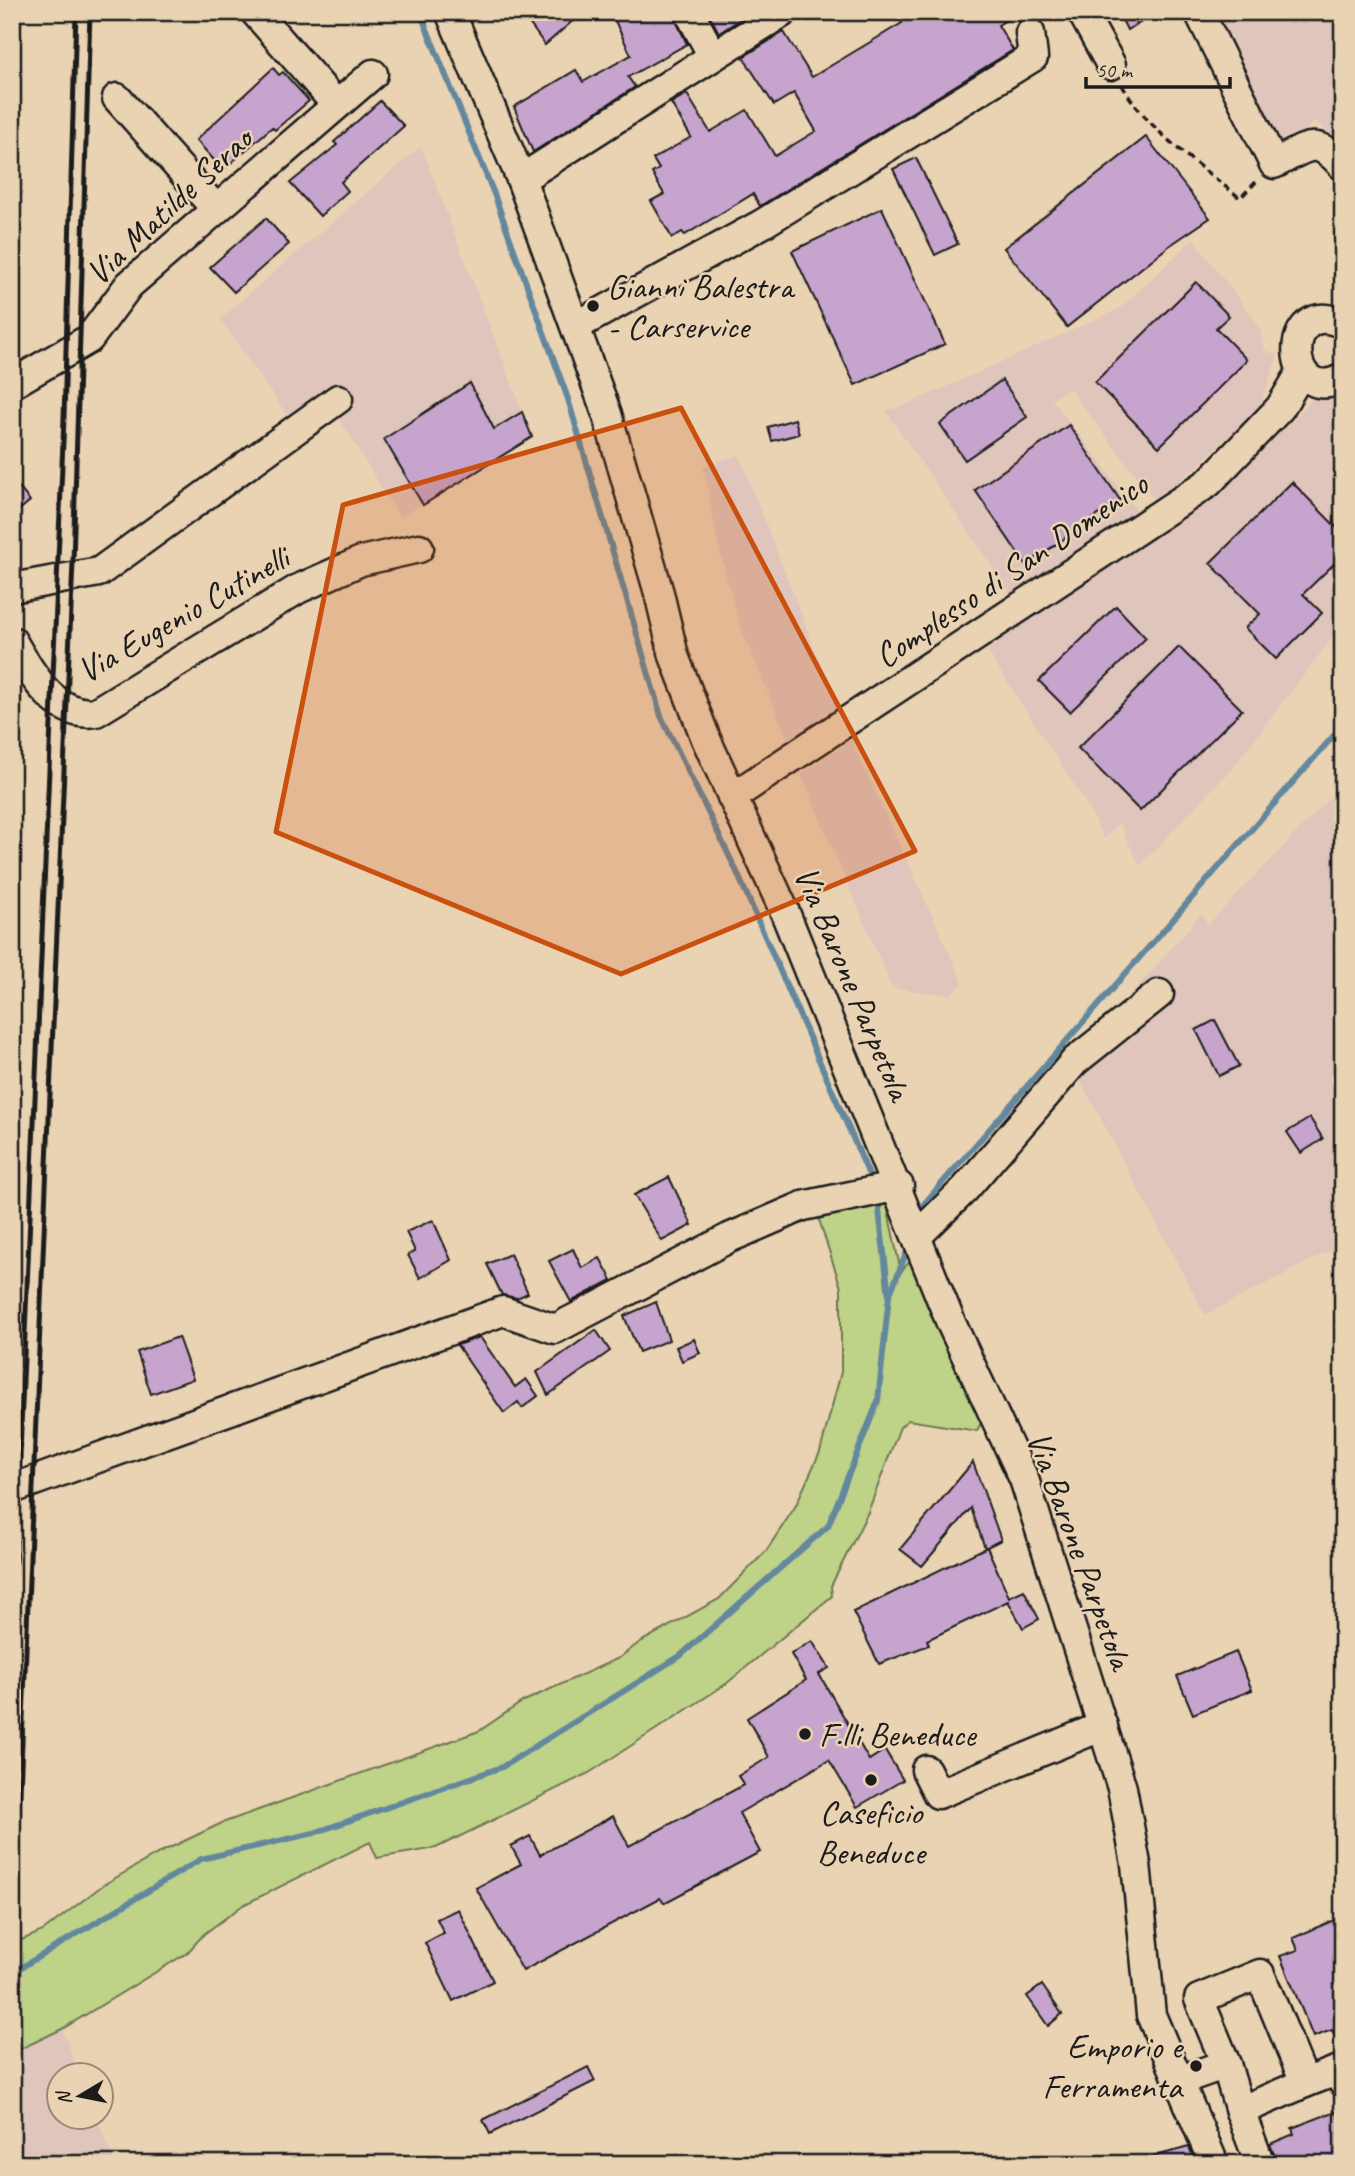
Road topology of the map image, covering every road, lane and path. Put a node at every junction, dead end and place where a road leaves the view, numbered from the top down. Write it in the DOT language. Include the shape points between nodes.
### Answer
graph roads {
  1 [pos="255,12"];
  2 [pos="450,12"];
  3 [pos="689,12"];
  4 [pos="783,12"];
  5 [pos="1082,12"];
  6 [pos="1199,12"];
  7 [pos="1030,33"];
  8 [pos="713,57"];
  9 [pos="1111,65"];
  10 [pos="373,74"];
  11 [pos="117,98"];
  12 [pos="335,103"];
  13 [pos="1274,164"];
  14 [pos="1343,166"];
  15 [pos="520,179"];
  16 [pos="216,209"];
  17 [pos="1343,324"];
  18 [pos="576,326"];
  19 [pos="1302,372"];
  20 [pos="1343,378"];
  21 [pos="12,384"];
  22 [pos="338,399"];
  23 [pos="419,548"];
  24 [pos="12,588"];
  25 [pos="12,640"];
  26 [pos="732,797"];
  27 [pos="1159,994"];
  28 [pos="899,1186"];
  29 [pos="917,1236"];
  30 [pos="12,1489"];
  31 [pos="1102,1726"];
  32 [pos="926,1769"];
  33 [pos="1227,2064"];
  34 [pos="1178,2081"];
  35 [pos="1343,2082"];
  36 [pos="1305,2083"];
  37 [pos="1240,2111"];
  38 [pos="1214,2164"];
  39 [pos="1260,2164"];
  1 -- 12 [label="street"];
  2 -- 15 [label="street, Via Barone Parpetola"];
  3 -- 8 [label="street"];
  4 -- 8 [label="street"];
  5 -- 9 [label="street"];
  6 -- 13 [label="street"];
  7 -- 18 [label="street" via="1033,57 762,224"];
  8 -- 15 [label="street"];
  9 -- 13 [label="path" via="1130,99 1184,153 1240,198"];
  10 -- 12 [label="street, Via Matilde Serao"];
  11 -- 16 [label="street"];
  12 -- 16 [label="street, Via Matilde Serao"];
  13 -- 14 [label="street" via="1311,146 1328,149"];
  15 -- 18 [label="street, Via Barone Parpetola"];
  16 -- 21 [label="street, Via Matilde Serao" via="128,285 89,339"];
  17 -- 19 [label="street" via="1319,320 1301,332 1295,353"];
  18 -- 26 [label="street, Via Barone Parpetola" via="616,446 674,656"];
  19 -- 20 [label="street" via="1319,382"];
  19 -- 26 [label="street, Complesso di San Domenico" via="1280,408 1208,482"];
  22 -- 24 [label="street" via="99,572"];
  23 -- 25 [label="street, Via Eugenio Cutinelli" via="361,561 298,589 96,712 74,711 53,699"];
  26 -- 28 [label="street, Via Barone Parpetola"];
  27 -- 29 [label="street" via="1075,1062 965,1189"];
  28 -- 29 [label="street, Via Barone Parpetola"];
  28 -- 30 [label="street" via="803,1206 729,1238 555,1329 503,1311"];
  29 -- 31 [label="street, Via Barone Parpetola" via="951,1323 1024,1479"];
  31 -- 32 [label="street" via="938,1794"];
  31 -- 34 [label="street, Via Barone Parpetola" via="1122,1787 1136,1864 1151,2015"];
  33 -- 34 [label="street"];
  33 -- 36 [label="street" via="1199,1999 1260,1975"];
  33 -- 37 [label="street"];
  34 -- 38 [label="street, Via Barone Parpetola"];
  35 -- 36 [label="street" via="1336,2071"];
  36 -- 37 [label="street"];
  37 -- 39 [label="street"];
}
